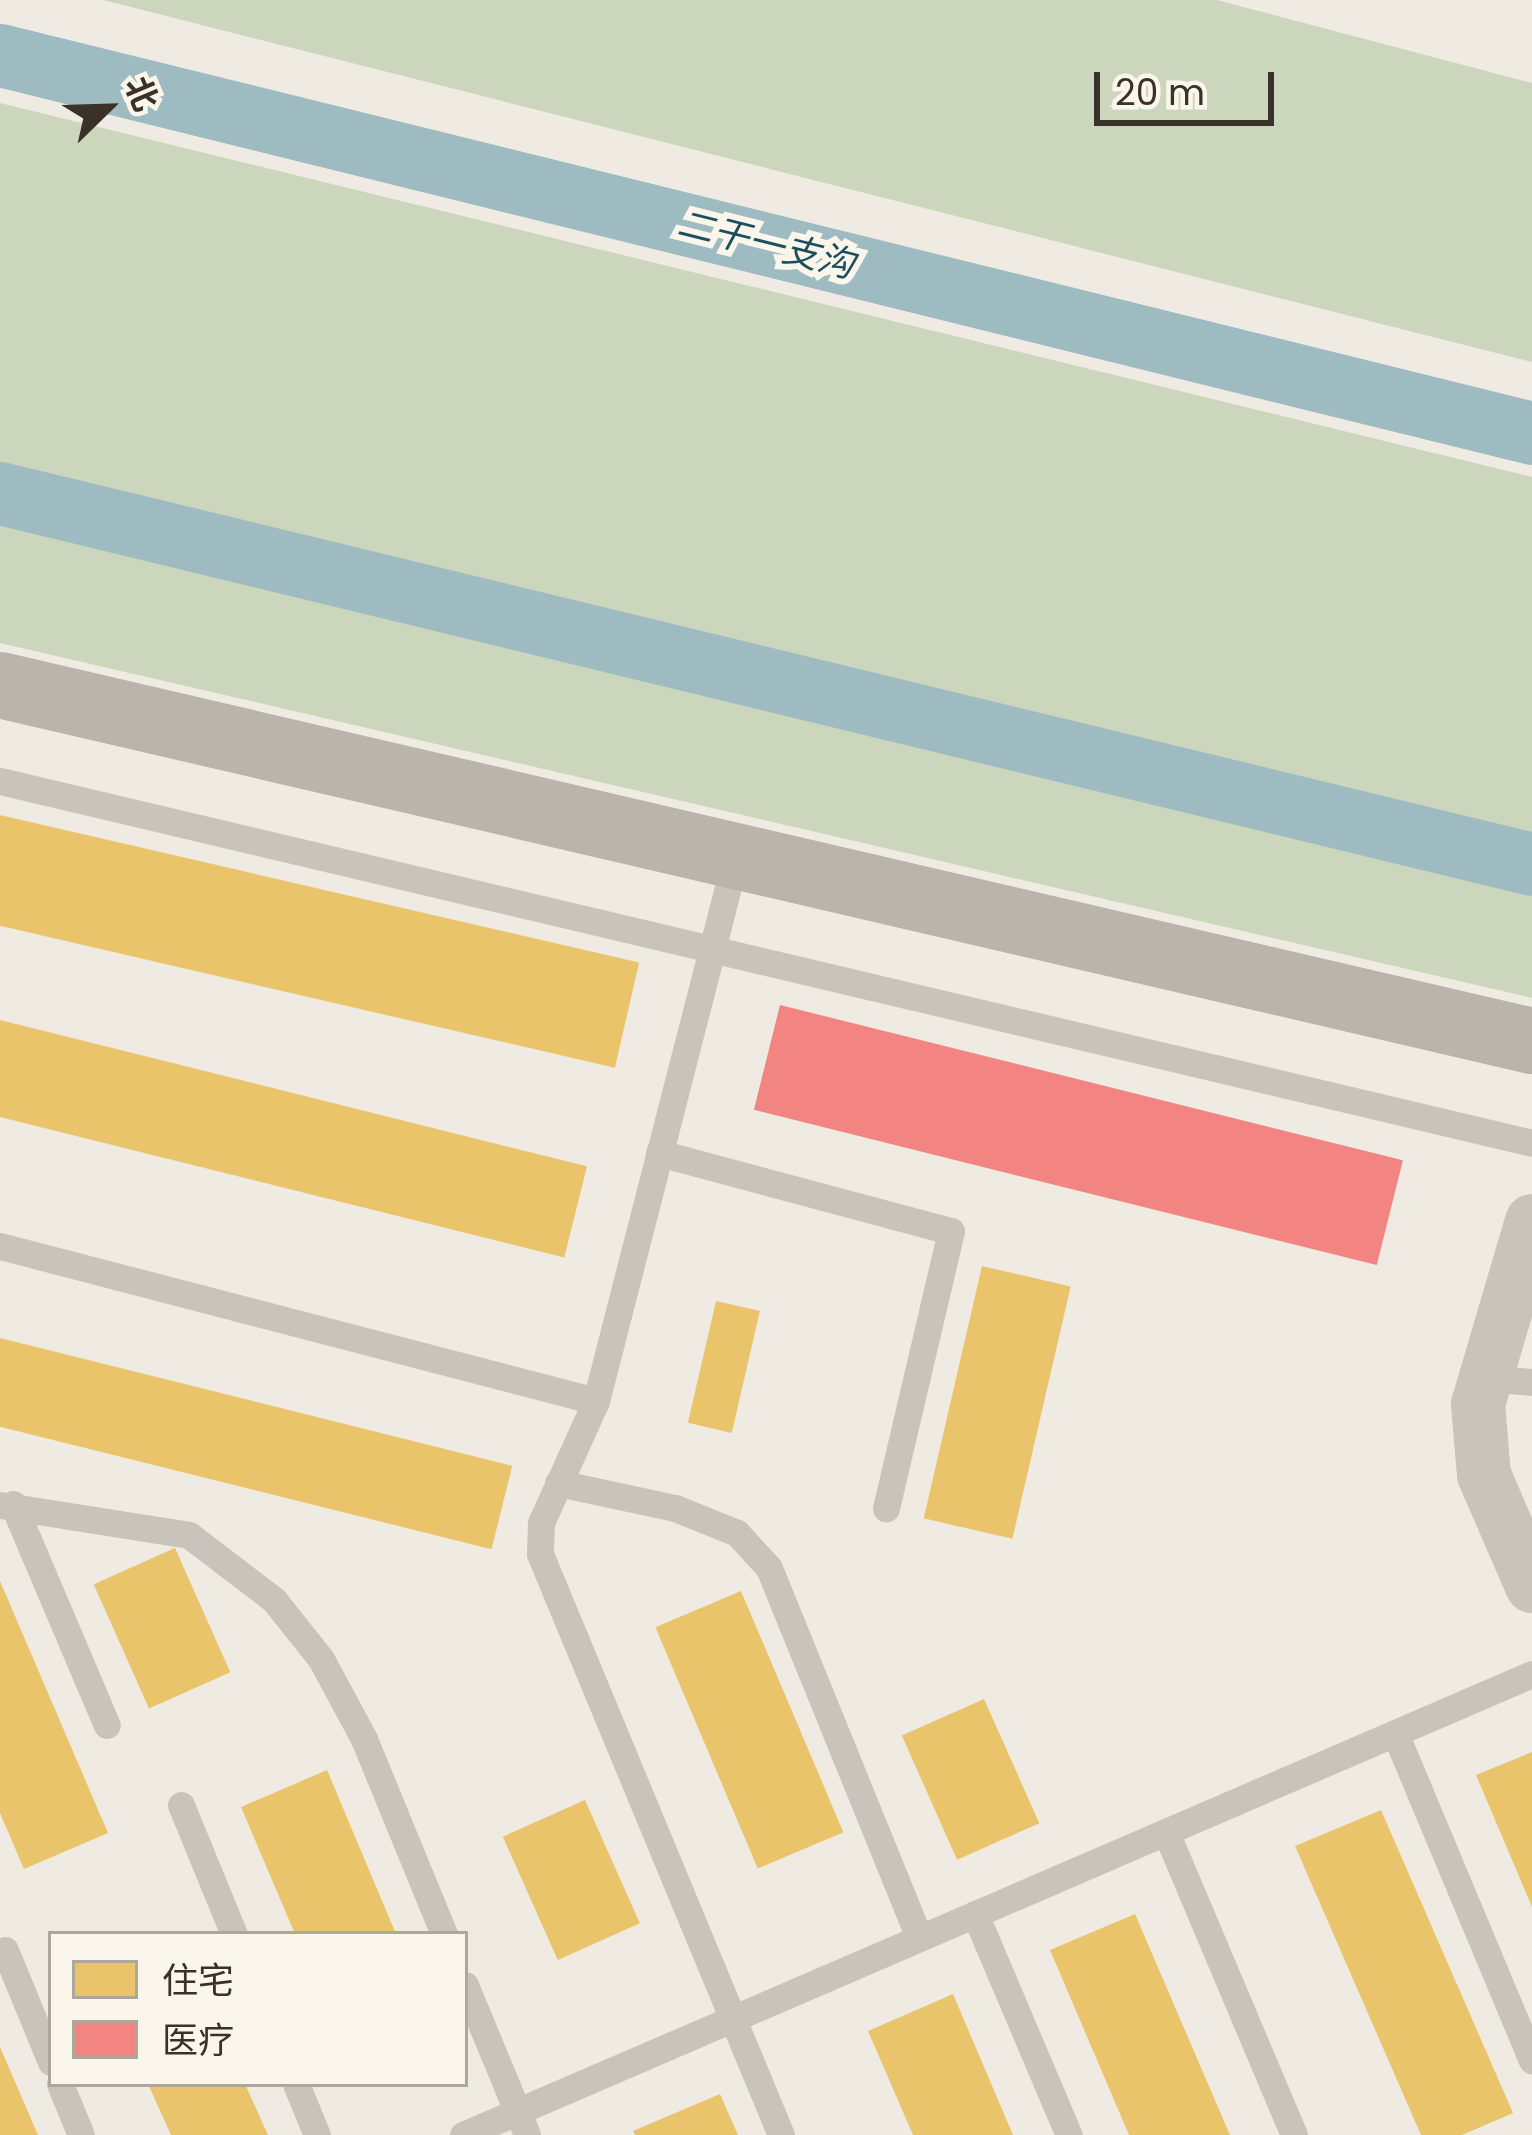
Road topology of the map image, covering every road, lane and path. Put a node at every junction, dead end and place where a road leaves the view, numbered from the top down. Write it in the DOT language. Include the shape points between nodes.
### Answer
graph roads {
  1 [pos="0,685"];
  2 [pos="0,781"];
  3 [pos="736,856"];
  4 [pos="712,949"];
  5 [pos="1532,1041"];
  6 [pos="1532,1143"];
  7 [pos="659,1153"];
  8 [pos="1532,1221"];
  9 [pos="0,1246"];
  10 [pos="1509,1380"];
  11 [pos="596,1400"];
  12 [pos="558,1483"];
  13 [pos="7,1504"];
  14 [pos="886,1509"];
  15 [pos="1532,1586"];
  16 [pos="1532,1674"];
  17 [pos="107,1725"];
  18 [pos="1396,1733"];
  19 [pos="181,1804"];
  20 [pos="1166,1832"];
  21 [pos="975,1914"];
  22 [pos="233,1931"];
  23 [pos="443,1931"];
  24 [pos="920,1938"];
  25 [pos="5,1950"];
  26 [pos="468,1992"];
  27 [pos="733,2018"];
  28 [pos="48,2055"];
  29 [pos="1532,2062"];
  30 [pos="61,2087"];
  31 [pos="297,2087"];
  32 [pos="522,2123"];
  33 [pos="81,2135"];
  34 [pos="316,2135"];
  35 [pos="463,2135"];
  36 [pos="781,2135"];
  37 [pos="1069,2135"];
  38 [pos="1294,2135"];
  1 -- 3 [label="main road"];
  2 -- 4 [label="lane"];
  3 -- 4 [label="lane"];
  3 -- 5 [label="main road"];
  4 -- 6 [label="lane"];
  4 -- 7 [label="lane"];
  7 -- 11 [label="lane"];
  7 -- 14 [label="lane" via="951,1231"];
  8 -- 10 [label="street"];
  9 -- 11 [label="lane"];
  10 -- 15 [label="street" via="1478,1404 1484,1475"];
  11 -- 12 [label="lane"];
  12 -- 24 [label="lane" via="675,1508 736,1533 769,1568"];
  12 -- 27 [label="lane" via="541,1523 540,1554"];
  13 -- 17 [label="lane"];
  13 -- 23 [label="lane" via="189,1535 274,1600 321,1659 364,1739"];
  16 -- 18 [label="lane"];
  18 -- 20 [label="lane"];
  18 -- 29 [label="lane"];
  19 -- 22 [label="lane"];
  20 -- 21 [label="lane"];
  20 -- 38 [label="lane"];
  21 -- 24 [label="lane"];
  21 -- 37 [label="lane"];
  24 -- 27 [label="lane"];
  25 -- 28 [label="lane"];
  26 -- 32 [label="lane"];
  27 -- 32 [label="lane"];
  27 -- 36 [label="lane"];
  30 -- 33 [label="lane"];
  31 -- 34 [label="lane"];
  32 -- 35 [label="lane"];
}
